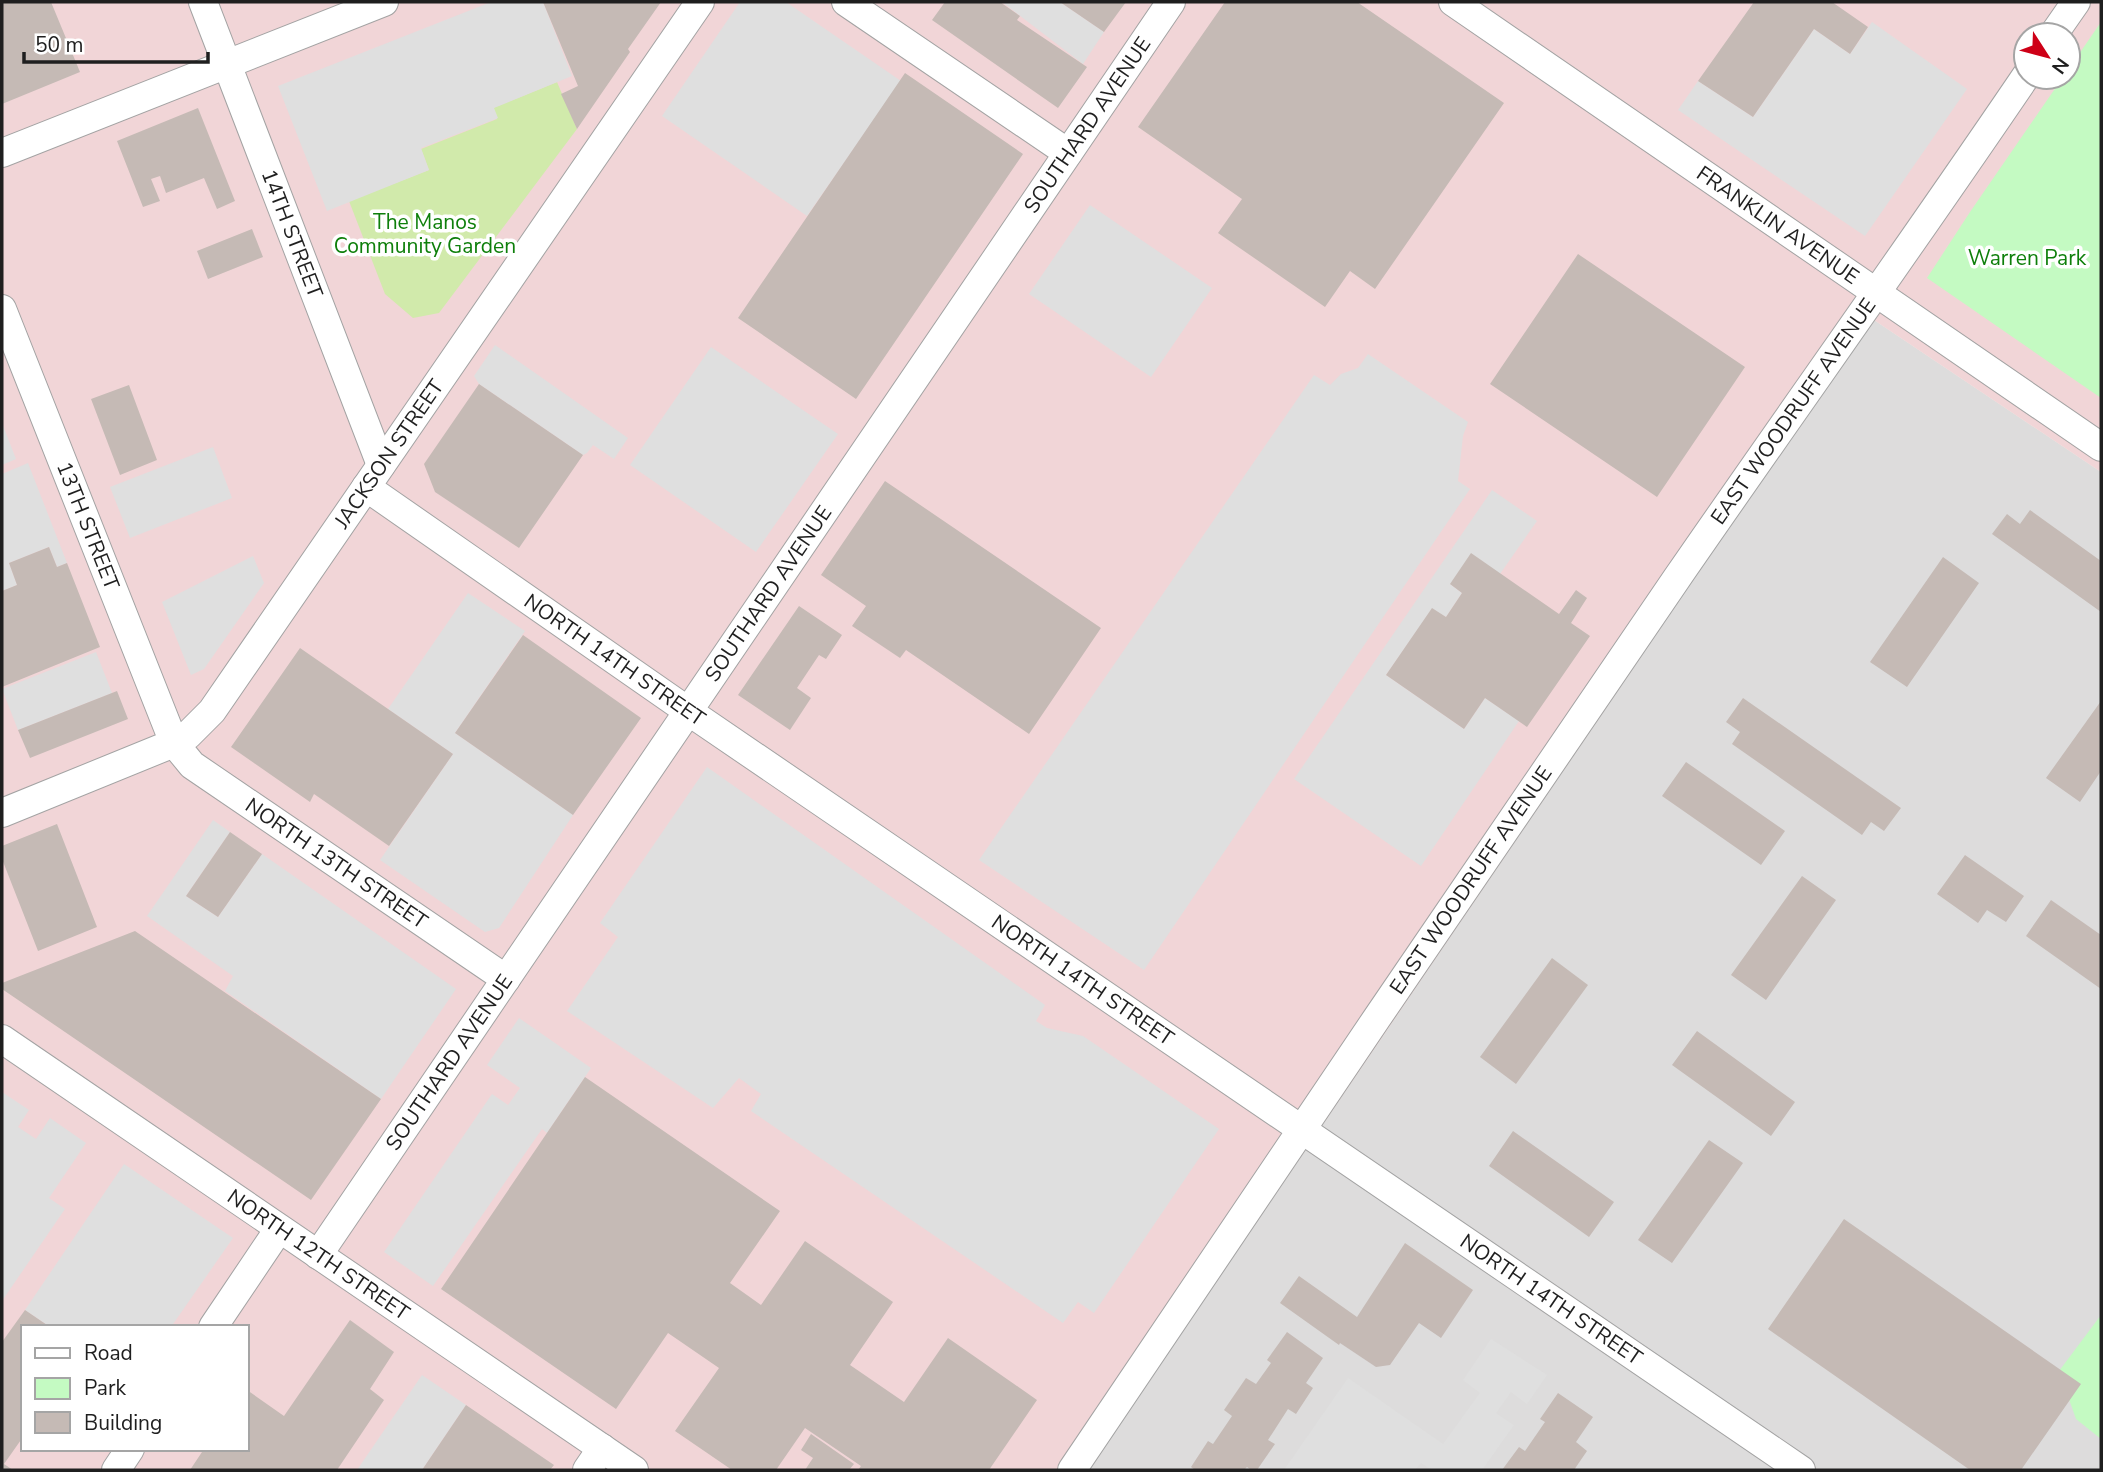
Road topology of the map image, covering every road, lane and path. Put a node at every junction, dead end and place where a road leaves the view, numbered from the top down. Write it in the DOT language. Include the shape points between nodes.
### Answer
graph roads {
  1 [pos="203,2"];
  2 [pos="384,2"];
  3 [pos="700,2"];
  4 [pos="846,2"];
  5 [pos="1171,2"];
  6 [pos="1453,2"];
  7 [pos="2076,2"];
  8 [pos="2063,21"];
  9 [pos="228,64"];
  10 [pos="2016,91"];
  11 [pos="2,153"];
  12 [pos="1068,153"];
  13 [pos="1878,293"];
  14 [pos="2,309"];
  15 [pos="2101,447"];
  16 [pos="374,476"];
  17 [pos="688,712"];
  18 [pos="173,743"];
  19 [pos="2,813"];
  20 [pos="506,979"];
  21 [pos="2,1039"];
  22 [pos="1301,1128"];
  23 [pos="279,1229"];
  24 [pos="318,1255"];
  25 [pos="214,1325"];
  26 [pos="129,1451"];
  27 [pos="595,1459"];
  28 [pos="116,1470"];
  29 [pos="634,1470"];
  30 [pos="1072,1470"];
  31 [pos="1801,1470"];
  1 -- 9 [label="street, 14TH STREET"];
  2 -- 9 [label="street"];
  3 -- 16 [label="street, JACKSON STREET"];
  4 -- 12 [label="street"];
  5 -- 12 [label="street, SOUTHARD AVENUE"];
  6 -- 13 [label="street, FRANKLIN AVENUE"];
  7 -- 8 [label="street"];
  9 -- 11 [label="street"];
  9 -- 16 [label="street, 14TH STREET"];
  10 -- 13 [label="street, EAST WOODRUFF AVENUE"];
  12 -- 17 [label="street, SOUTHARD AVENUE"];
  13 -- 15 [label="street, FRANKLIN AVENUE"];
  13 -- 22 [label="street, EAST WOODRUFF AVENUE" via="1680,573"];
  14 -- 18 [label="street, 13TH STREET"];
  16 -- 17 [label="street, NORTH 14TH STREET"];
  16 -- 18 [label="street, JACKSON STREET" via="212,711"];
  17 -- 20 [label="street, SOUTHARD AVENUE"];
  17 -- 22 [label="street, NORTH 14TH STREET"];
  18 -- 19 [label="street, JACKSON STREET"];
  18 -- 20 [label="street, NORTH 13TH STREET" via="192,765"];
  20 -- 24 [label="street, SOUTHARD AVENUE"];
  21 -- 23 [label="street, NORTH 12TH STREET"];
  22 -- 30 [label="street, EAST WOODRUFF AVENUE"];
  22 -- 31 [label="street, NORTH 14TH STREET"];
  23 -- 24 [label="street, NORTH 12TH STREET"];
  23 -- 25 [label="street"];
  24 -- 27 [label="street, NORTH 12TH STREET"];
  26 -- 28 [label="street"];
  27 -- 29 [label="street, NORTH 12TH STREET"];
}
